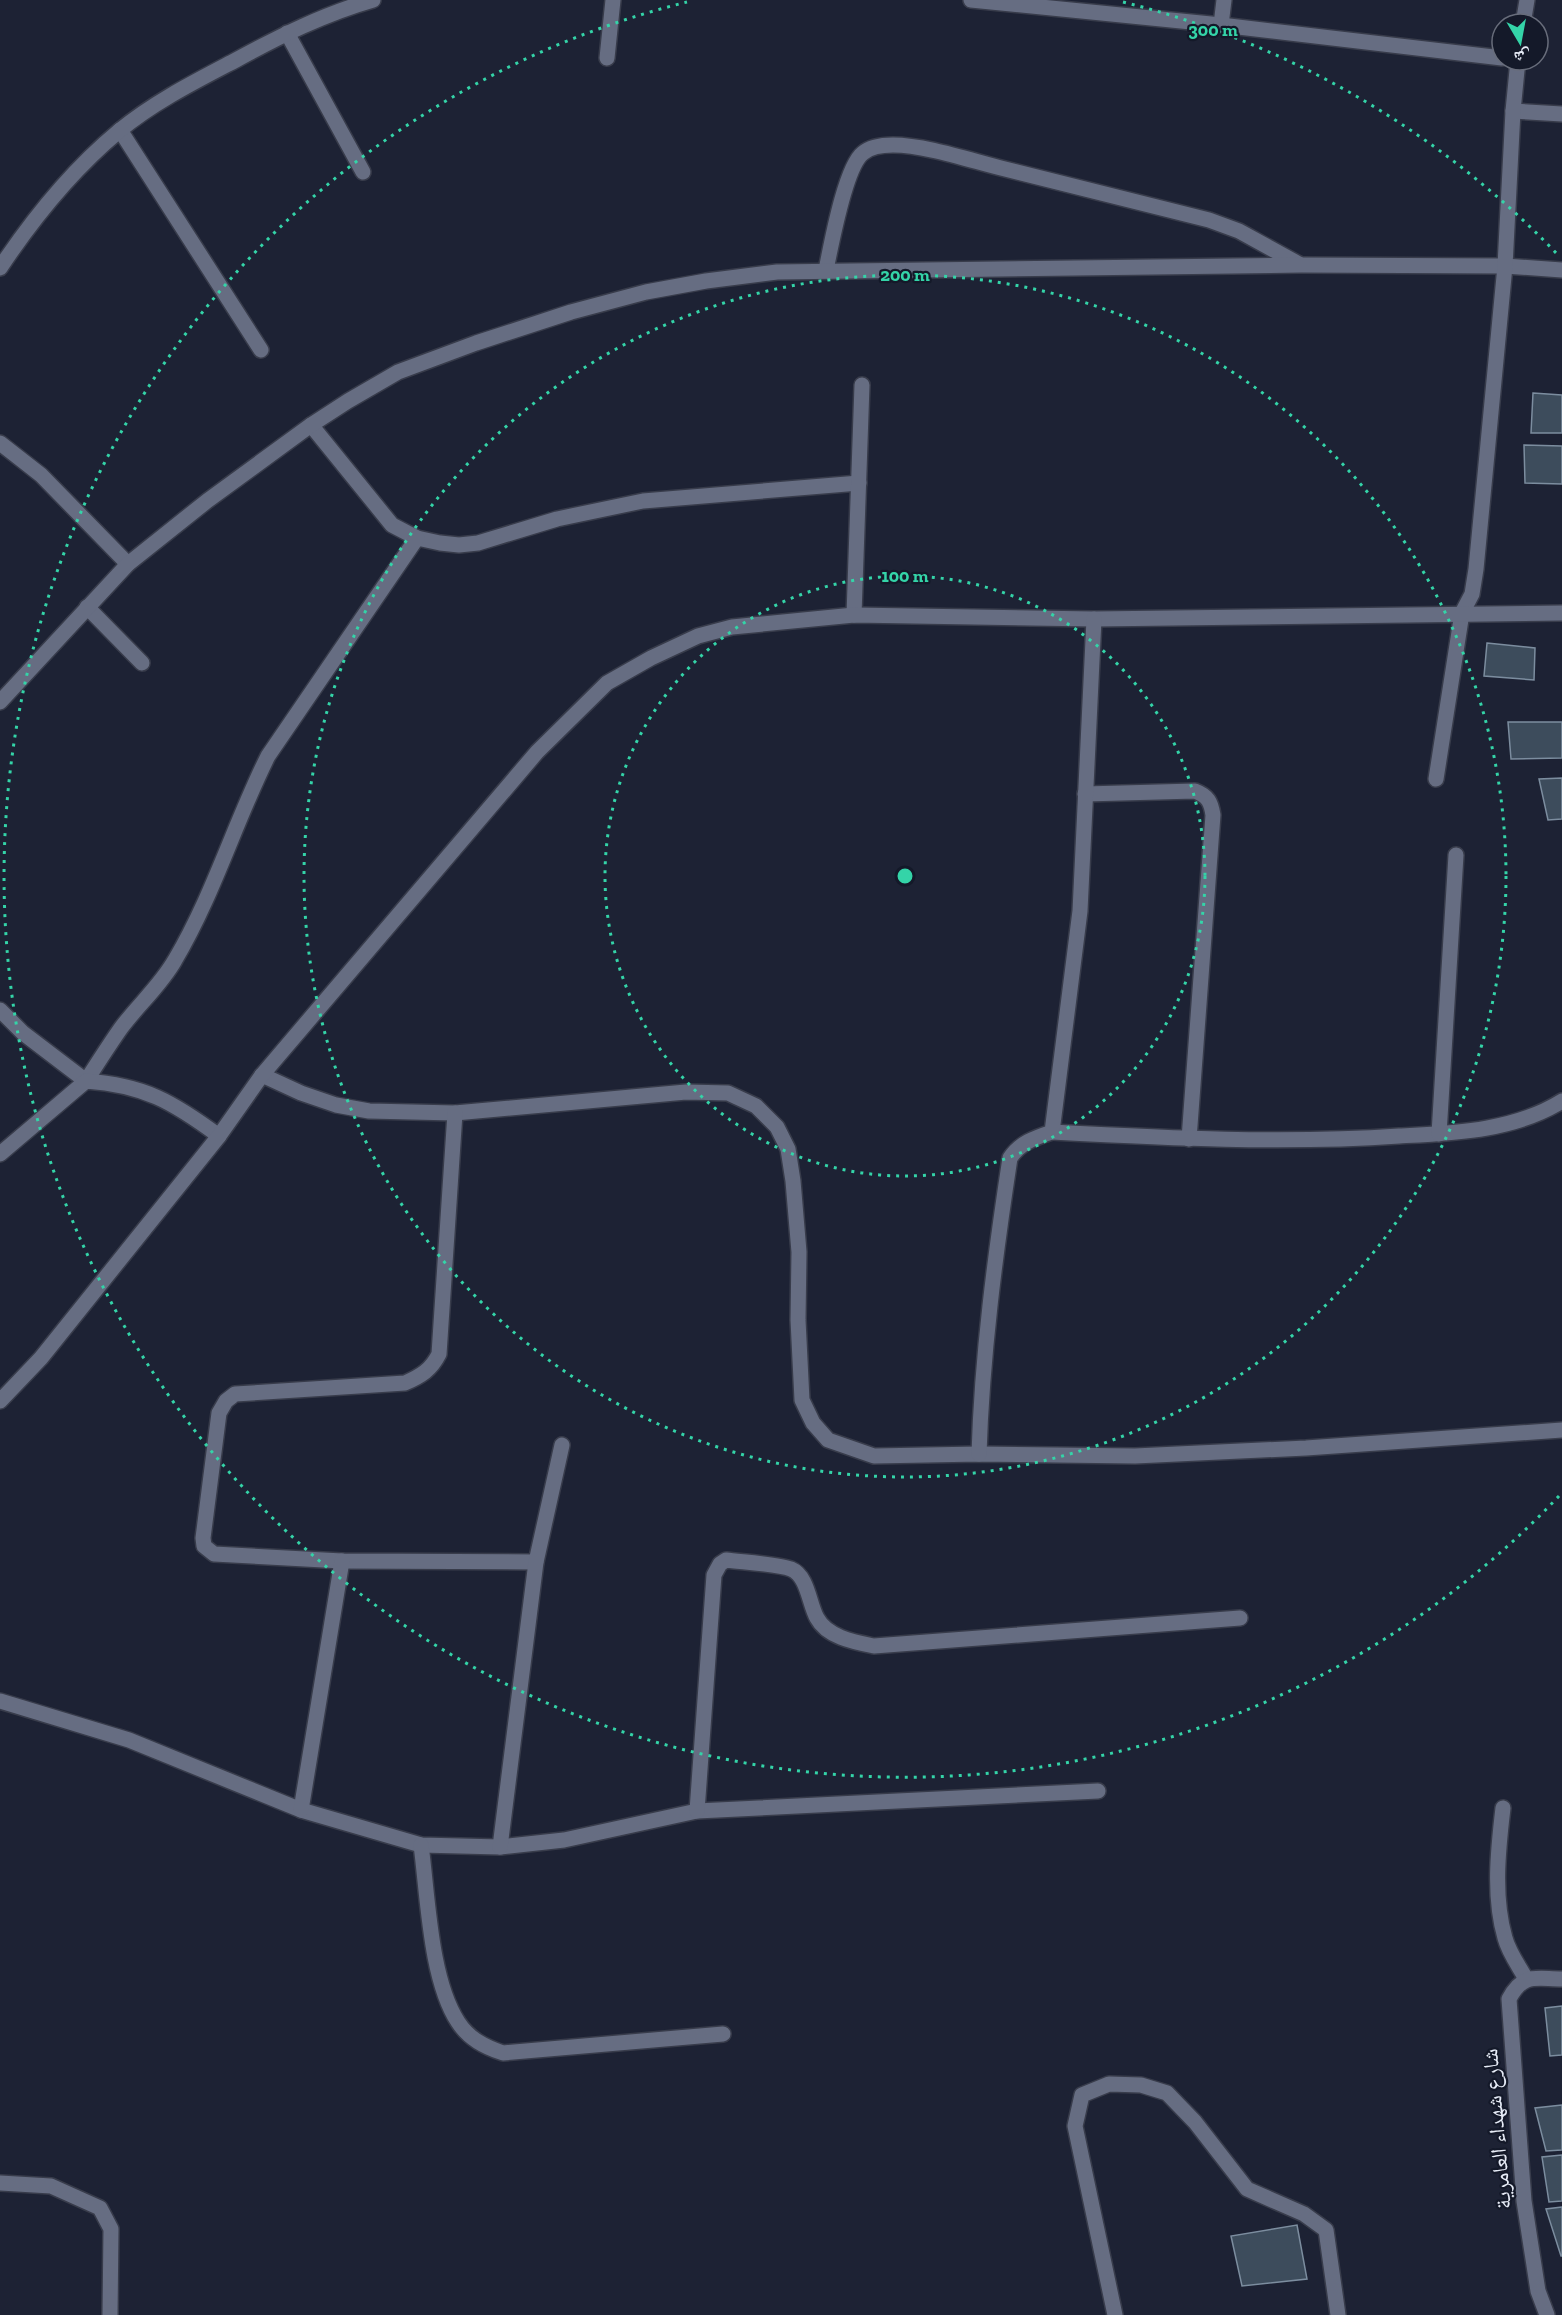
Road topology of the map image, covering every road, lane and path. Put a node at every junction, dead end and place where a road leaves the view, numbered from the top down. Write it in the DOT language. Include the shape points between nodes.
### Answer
graph roads {
  1 [pos="373,0"];
  2 [pos="613,0"];
  3 [pos="971,0"];
  4 [pos="1224,0"];
  5 [pos="1070,6"];
  6 [pos="1221,26"];
  7 [pos="287,33"];
  8 [pos="1490,57"];
  9 [pos="607,58"];
  10 [pos="1517,72"];
  11 [pos="1513,111"];
  12 [pos="1562,114"];
  13 [pos="120,130"];
  14 [pos="363,172"];
  15 [pos="1301,265"];
  16 [pos="1505,266"];
  17 [pos="0,268"];
  18 [pos="826,270"];
  19 [pos="1562,270"];
  20 [pos="261,350"];
  21 [pos="862,385"];
  22 [pos="311,425"];
  23 [pos="0,443"];
  24 [pos="859,483"];
  25 [pos="417,538"];
  26 [pos="128,564"];
  27 [pos="87,607"];
  28 [pos="1462,613"];
  29 [pos="1562,613"];
  30 [pos="854,615"];
  31 [pos="1094,619"];
  32 [pos="142,663"];
  33 [pos="0,702"];
  34 [pos="1436,779"];
  35 [pos="1085,794"];
  36 [pos="1456,855"];
  37 [pos="0,1010"];
  38 [pos="262,1075"];
  39 [pos="86,1081"];
  40 [pos="1562,1101"];
  41 [pos="455,1113"];
  42 [pos="1052,1132"];
  43 [pos="1439,1134"];
  44 [pos="219,1136"];
  45 [pos="1189,1139"];
  46 [pos="0,1154"];
  47 [pos="0,1401"];
  48 [pos="1562,1430"];
  49 [pos="562,1445"];
  50 [pos="979,1454"];
  51 [pos="342,1561"];
  52 [pos="536,1562"];
  53 [pos="1240,1618"];
  54 [pos="0,1701"];
  55 [pos="1098,1791"];
  56 [pos="1503,1808"];
  57 [pos="301,1810"];
  58 [pos="697,1811"];
  59 [pos="421,1845"];
  60 [pos="500,1847"];
  61 [pos="1562,1978"];
  62 [pos="1526,1979"];
  63 [pos="723,2034"];
  64 [pos="0,2183"];
  65 [pos="110,2315"];
  66 [pos="1115,2315"];
  67 [pos="1338,2315"];
  68 [pos="1548,2315"];
  1 -- 7 [label="street"];
  2 -- 9 [label="street"];
  3 -- 5 [label="street"];
  4 -- 6 [label="street"];
  5 -- 6 [label="street"];
  6 -- 8 [label="street"];
  7 -- 13 [label="street" via="169,98"];
  7 -- 14 [label="street"];
  10 -- 11 [label="street"];
  11 -- 12 [label="street"];
  11 -- 16 [label="street"];
  13 -- 17 [label="street" via="49,200"];
  13 -- 20 [label="street"];
  15 -- 16 [label="street"];
  15 -- 18 [label="street"];
  15 -- 18 [label="street" via="1239,231 1209,220 893,145 862,153 855,164"];
  16 -- 19 [label="street"];
  16 -- 28 [label="street" via="1476,569 1472,594"];
  18 -- 22 [label="street" via="706,281 571,312 398,372"];
  21 -- 24 [label="street"];
  22 -- 25 [label="street" via="384,518"];
  22 -- 26 [label="street"];
  23 -- 26 [label="street" via="41,475"];
  24 -- 25 [label="street" via="643,501 557,519 468,544"];
  24 -- 30 [label="street"];
  25 -- 39 [label="street" via="268,756 192,930 174,962 122,1027"];
  26 -- 27 [label="street"];
  27 -- 32 [label="street"];
  27 -- 33 [label="street"];
  28 -- 29 [label="street"];
  28 -- 31 [label="street"];
  28 -- 34 [label="street"];
  30 -- 31 [label="street"];
  30 -- 38 [label="street" via="732,627 698,636 607,683 537,752"];
  31 -- 35 [label="street"];
  35 -- 42 [label="street" via="1080,911"];
  35 -- 45 [label="street" via="1195,791 1211,803"];
  36 -- 43 [label="street"];
  37 -- 39 [label="street" via="23,1033"];
  38 -- 41 [label="street" via="336,1105 369,1111"];
  38 -- 44 [label="street"];
  39 -- 44 [label="street" via="140,1090 182,1108"];
  39 -- 46 [label="street"];
  40 -- 43 [label="street" via="1506,1125"];
  41 -- 50 [label="street" via="686,1092 728,1093 756,1106 777,1127 788,1149 799,1252 802,1400 813,1423 828,1440 874,1456"];
  41 -- 51 [label="street" via="440,1354 435,1364 405,1383 235,1394 219,1413 203,1538 208,1551"];
  42 -- 45 [label="street"];
  42 -- 50 [label="street" via="1031,1139 1010,1158 994,1265"];
  43 -- 45 [label="street" via="1328,1141"];
  44 -- 47 [label="street" via="41,1358"];
  48 -- 50 [label="street" via="1135,1456"];
  49 -- 52 [label="street"];
  51 -- 52 [label="street"];
  51 -- 57 [label="street"];
  52 -- 60 [label="street"];
  53 -- 58 [label="street" via="873,1646 834,1635 818,1620 802,1580 792,1569 726,1560 714,1575"];
  54 -- 57 [label="street" via="129,1740"];
  55 -- 58 [label="street"];
  56 -- 62 [label="street" via="1498,1866 1500,1906 1505,1938"];
  57 -- 59 [label="street"];
  58 -- 60 [label="street" via="564,1840"];
  59 -- 60 [label="street"];
  59 -- 63 [label="street" via="435,1959 445,1993 458,2023 480,2045 503,2053"];
  61 -- 62 [label="street"];
  62 -- 68 [label="street, شارع شهداء العامرية" via="1516,1986 1509,1999 1509,2013 1529,2244 1538,2291"];
  64 -- 65 [label="street" via="51,2186 100,2208 111,2229"];
  66 -- 67 [label="street" via="1075,2126 1082,2095 1109,2084 1141,2085 1167,2093 1247,2189 1304,2214 1326,2230"];
}
